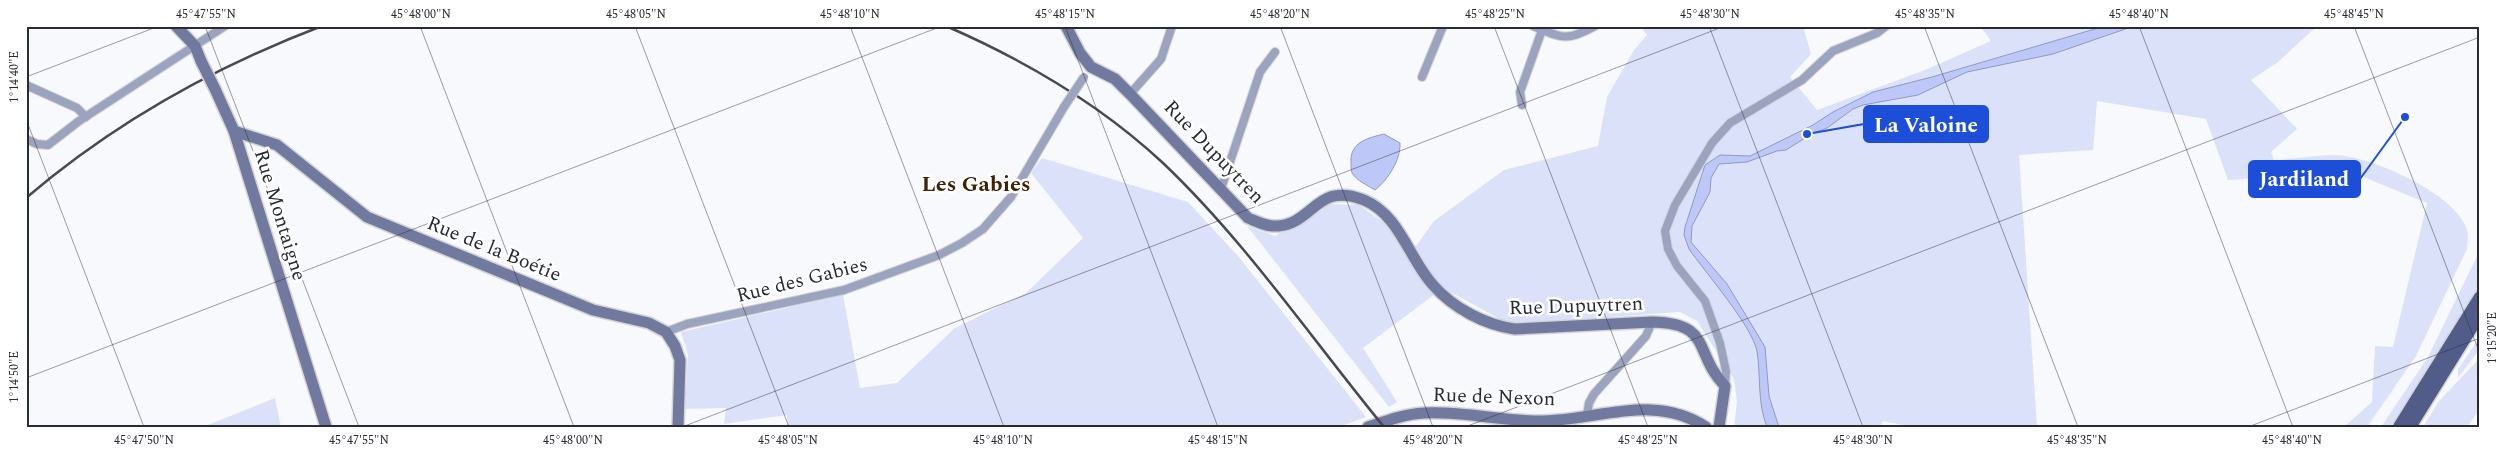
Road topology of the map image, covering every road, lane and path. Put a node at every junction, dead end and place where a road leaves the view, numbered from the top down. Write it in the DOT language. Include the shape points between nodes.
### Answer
graph roads {
  1 [pos="176,26"];
  2 [pos="225,26"];
  3 [pos="1066,26"];
  4 [pos="1172,26"];
  5 [pos="1443,26"];
  6 [pos="1532,26"];
  7 [pos="1595,26"];
  8 [pos="1886,26"];
  9 [pos="1542,30"];
  10 [pos="195,46"];
  11 [pos="1275,52"];
  12 [pos="1087,72"];
  13 [pos="1422,77"];
  14 [pos="26,85"];
  15 [pos="1130,94"];
  16 [pos="1522,105"];
  17 [pos="86,117"];
  18 [pos="234,131"];
  19 [pos="26,139"];
  20 [pos="1221,189"];
  21 [pos="2480,297"];
  22 [pos="2480,314"];
  23 [pos="1652,322"];
  24 [pos="666,332"];
  25 [pos="1726,386"];
  26 [pos="1587,416"];
  27 [pos="326,427"];
  28 [pos="678,427"];
  29 [pos="1368,427"];
  30 [pos="1706,427"];
  31 [pos="1719,427"];
  32 [pos="2399,427"];
  33 [pos="2410,427"];
  1 -- 10 [label="street, Rue Montaigne"];
  2 -- 10 [label="street"];
  3 -- 12 [label="street, Rue Dupuytren"];
  4 -- 15 [label="street" via="1161,59"];
  5 -- 13 [label="street"];
  6 -- 9 [label="street"];
  7 -- 9 [label="street" via="1570,38"];
  8 -- 25 [label="street" via="1833,51 1802,80 1730,123 1712,143 1675,205 1665,231 1668,250 1704,301 1720,343"];
  9 -- 16 [label="street" via="1520,92"];
  10 -- 17 [label="street"];
  10 -- 18 [label="street, Rue Montaigne, bridge"];
  11 -- 20 [label="street" via="1260,72"];
  12 -- 15 [label="street, Rue Dupuytren" via="1115,79"];
  12 -- 24 [label="street, Rue des Gabies, bridge" via="1012,197 983,228 962,243 939,255 844,290 687,324"];
  14 -- 17 [label="street" via="77,108"];
  15 -- 20 [label="street, Rue Dupuytren"];
  17 -- 19 [label="street" via="48,145"];
  18 -- 24 [label="street, Rue de la Boétie" via="277,145 367,217 593,310 649,323"];
  18 -- 27 [label="street, Rue Montaigne"];
  20 -- 23 [label="street, Rue Dupuytren" via="1248,218 1265,225 1279,226 1296,219 1332,196 1347,195 1366,201 1397,230 1438,290 1473,315 1499,327 1515,329"];
  21 -- 32 [label="main road"];
  22 -- 33 [label="main road"];
  23 -- 25 [label="street, Rue Dupuytren" via="1674,322 1694,334"];
  23 -- 26 [label="street" via="1646,336 1594,394"];
  24 -- 28 [label="street" via="680,360"];
  25 -- 31 [label="street"];
  26 -- 29 [label="street, Rue de Nexon" via="1536,422 1424,413"];
  26 -- 30 [label="street, Rue de Nexon" via="1654,409 1685,416"];
}
